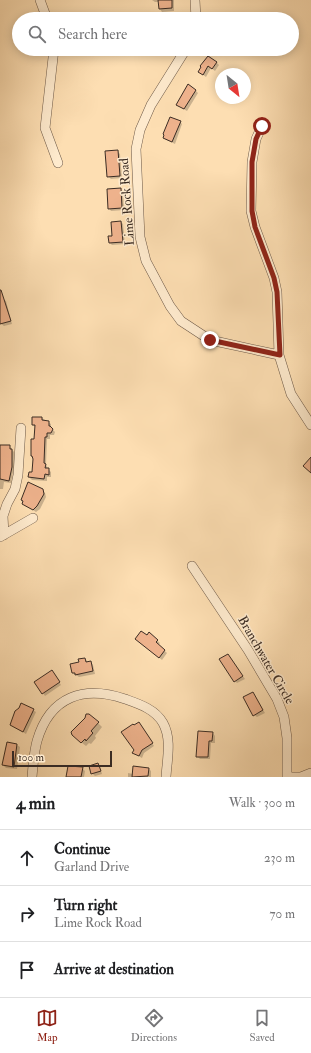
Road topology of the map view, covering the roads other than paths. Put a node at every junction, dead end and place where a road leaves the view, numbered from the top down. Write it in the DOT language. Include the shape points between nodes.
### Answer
graph roads {
  1 [pos="40,0"];
  2 [pos="195,0"];
  3 [pos="44,12"];
  4 [pos="196,12"];
  5 [pos="53,56"];
  6 [pos="182,56"];
  7 [pos="262,126"];
  8 [pos="58,163"];
  9 [pos="280,355"];
  10 [pos="311,425"];
  11 [pos="21,428"];
  12 [pos="33,518"];
  13 [pos="2,536"];
  14 [pos="192,566"];
  15 [pos="311,773"];
  16 [pos="32,777"];
  17 [pos="166,777"];
  18 [pos="287,777"];
  1 -- 3 [label="street"];
  2 -- 4 [label="street"];
  5 -- 8 [label="street" via="45,128"];
  6 -- 9 [label="street, Lime Rock Road" via="151,105 140,130 136,149 140,237 146,261 181,321 210,340"];
  7 -- 9 [label="street" via="256,139 252,162 252,211 277,292"];
  9 -- 10 [label="street" via="291,394"];
  11 -- 13 [label="street" via="21,454 16,489 3,516"];
  12 -- 13 [label="street"];
  14 -- 18 [label="street, Branchwater Circle" via="277,699 284,717 287,738"];
  15 -- 18 [label="street" via="301,777"];
  16 -- 17 [label="street" via="38,741 45,723 64,700 88,693 113,695 144,706 156,714 163,723 168,739"];
}
